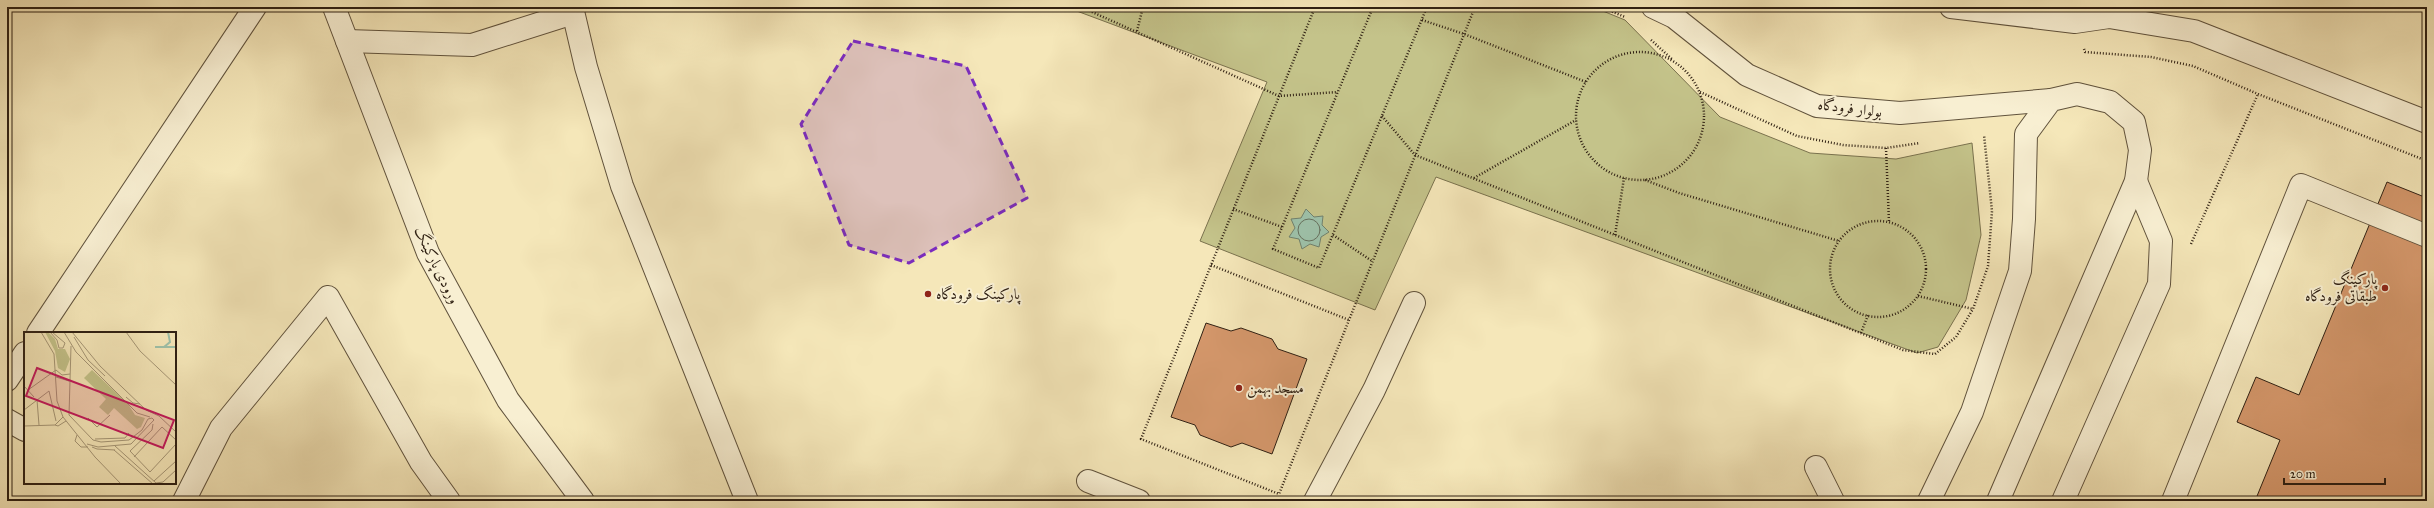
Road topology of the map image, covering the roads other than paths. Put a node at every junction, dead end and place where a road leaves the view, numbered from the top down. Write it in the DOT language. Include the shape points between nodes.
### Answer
graph roads {
  1 [pos="255,7"];
  2 [pos="334,7"];
  3 [pos="1653,7"];
  4 [pos="1951,7"];
  5 [pos="572,10"];
  6 [pos="347,41"];
  7 [pos="2051,100"];
  8 [pos="2427,122"];
  9 [pos="2136,181"];
  10 [pos="2427,236"];
  11 [pos="1414,303"];
  12 [pos="39,332"];
  13 [pos="24,354"];
  14 [pos="7,380"];
  15 [pos="7,420"];
  16 [pos="24,429"];
  17 [pos="1816,467"];
  18 [pos="1088,481"];
  19 [pos="184,501"];
  20 [pos="449,501"];
  21 [pos="583,501"];
  22 [pos="747,501"];
  23 [pos="1139,501"];
  24 [pos="1315,501"];
  25 [pos="1833,501"];
  26 [pos="1929,501"];
  27 [pos="1998,501"];
  28 [pos="2063,501"];
  29 [pos="2173,501"];
  1 -- 12 [label="lane"];
  2 -- 6 [label="lane, ورودی پارکینگ"];
  3 -- 7 [label="lane, بولوار فرودگاه" via="1674,16 1747,74 1817,106 1900,113"];
  4 -- 8 [label="lane" via="2075,22 2109,17 2194,31"];
  5 -- 6 [label="lane" via="472,45"];
  5 -- 22 [label="lane" via="586,67 622,186"];
  6 -- 21 [label="lane, ورودی پارکینگ" via="428,253 508,400"];
  7 -- 9 [label="lane, بولوار فرودگاه" via="2077,94 2110,102 2134,122 2140,150"];
  7 -- 26 [label="lane" via="2026,134 2020,272 1972,412"];
  9 -- 27 [label="lane"];
  9 -- 28 [label="lane" via="2161,241 2159,284"];
  10 -- 29 [label="lane" via="2301,185"];
  11 -- 24 [label="lane" via="1374,390"];
  13 -- 14 [label="lane"];
  15 -- 16 [label="lane"];
  17 -- 25 [label="lane"];
  18 -- 23 [label="lane"];
  19 -- 20 [label="lane" via="221,428 328,297 418,455"];
}
